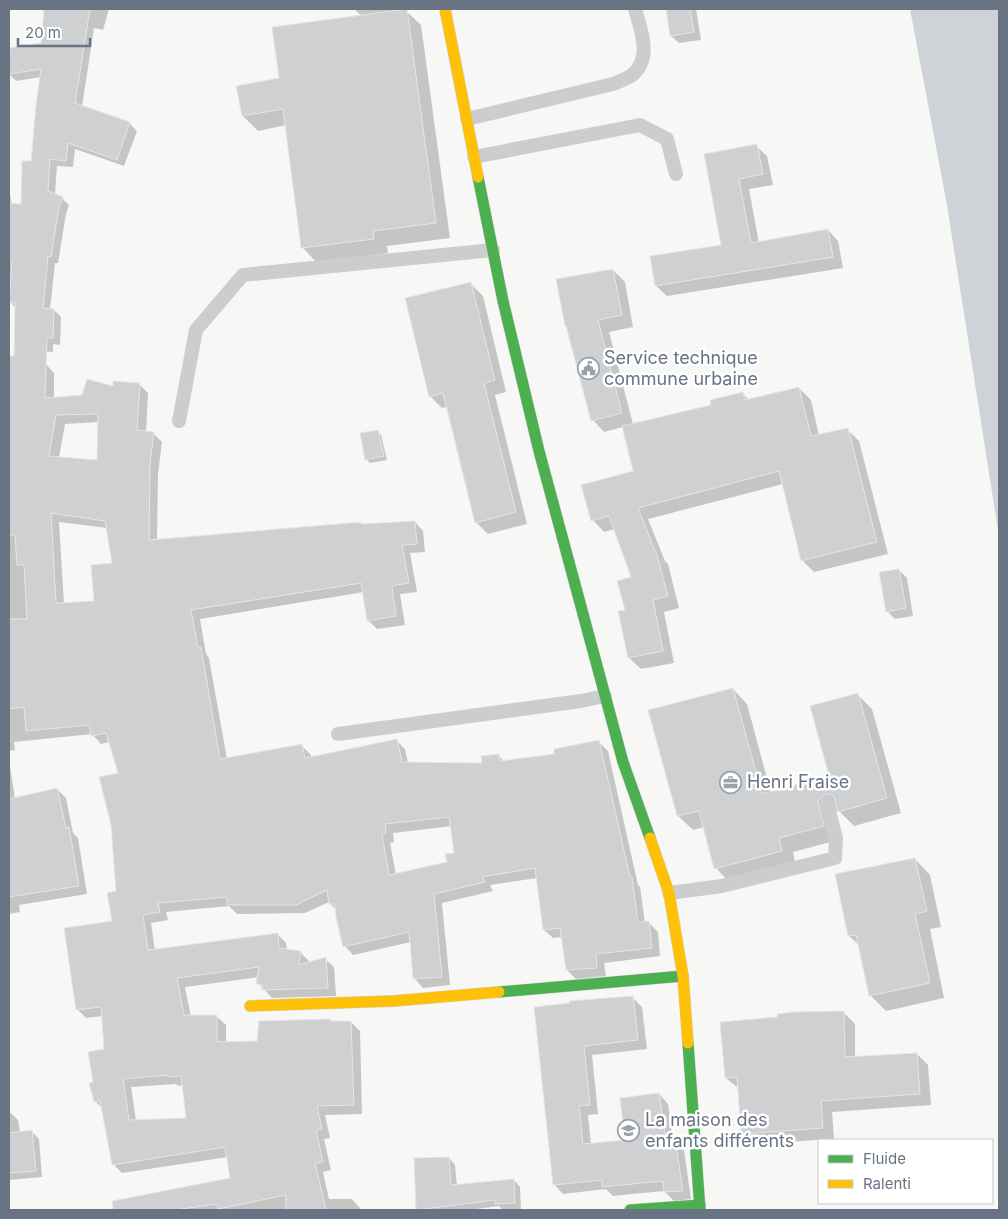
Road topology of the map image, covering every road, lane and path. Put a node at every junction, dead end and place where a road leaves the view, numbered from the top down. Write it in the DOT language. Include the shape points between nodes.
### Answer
graph roads {
  1 [pos="445,9"];
  2 [pos="635,9"];
  3 [pos="467,119"];
  4 [pos="474,156"];
  5 [pos="676,174"];
  6 [pos="493,250"];
  7 [pos="179,421"];
  8 [pos="605,696"];
  9 [pos="338,734"];
  10 [pos="827,802"];
  11 [pos="669,893"];
  12 [pos="683,976"];
  13 [pos="250,1006"];
  14 [pos="700,1208"];
  15 [pos="630,1210"];
  1 -- 3 [label="main road"];
  2 -- 3 [label="lane" via="644,42 642,62 631,76 613,84"];
  3 -- 4 [label="main road"];
  4 -- 5 [label="lane" via="640,125 667,139"];
  4 -- 6 [label="main road"];
  6 -- 7 [label="lane" via="242,275 196,330"];
  6 -- 8 [label="main road" via="539,451"];
  8 -- 9 [label="lane"];
  8 -- 11 [label="main road" via="623,762"];
  10 -- 11 [label="lane" via="836,838 834,858 722,886"];
  11 -- 12 [label="main road"];
  12 -- 13 [label="main road" via="393,1001"];
  12 -- 14 [label="main road"];
  14 -- 15 [label="main road"];
}
